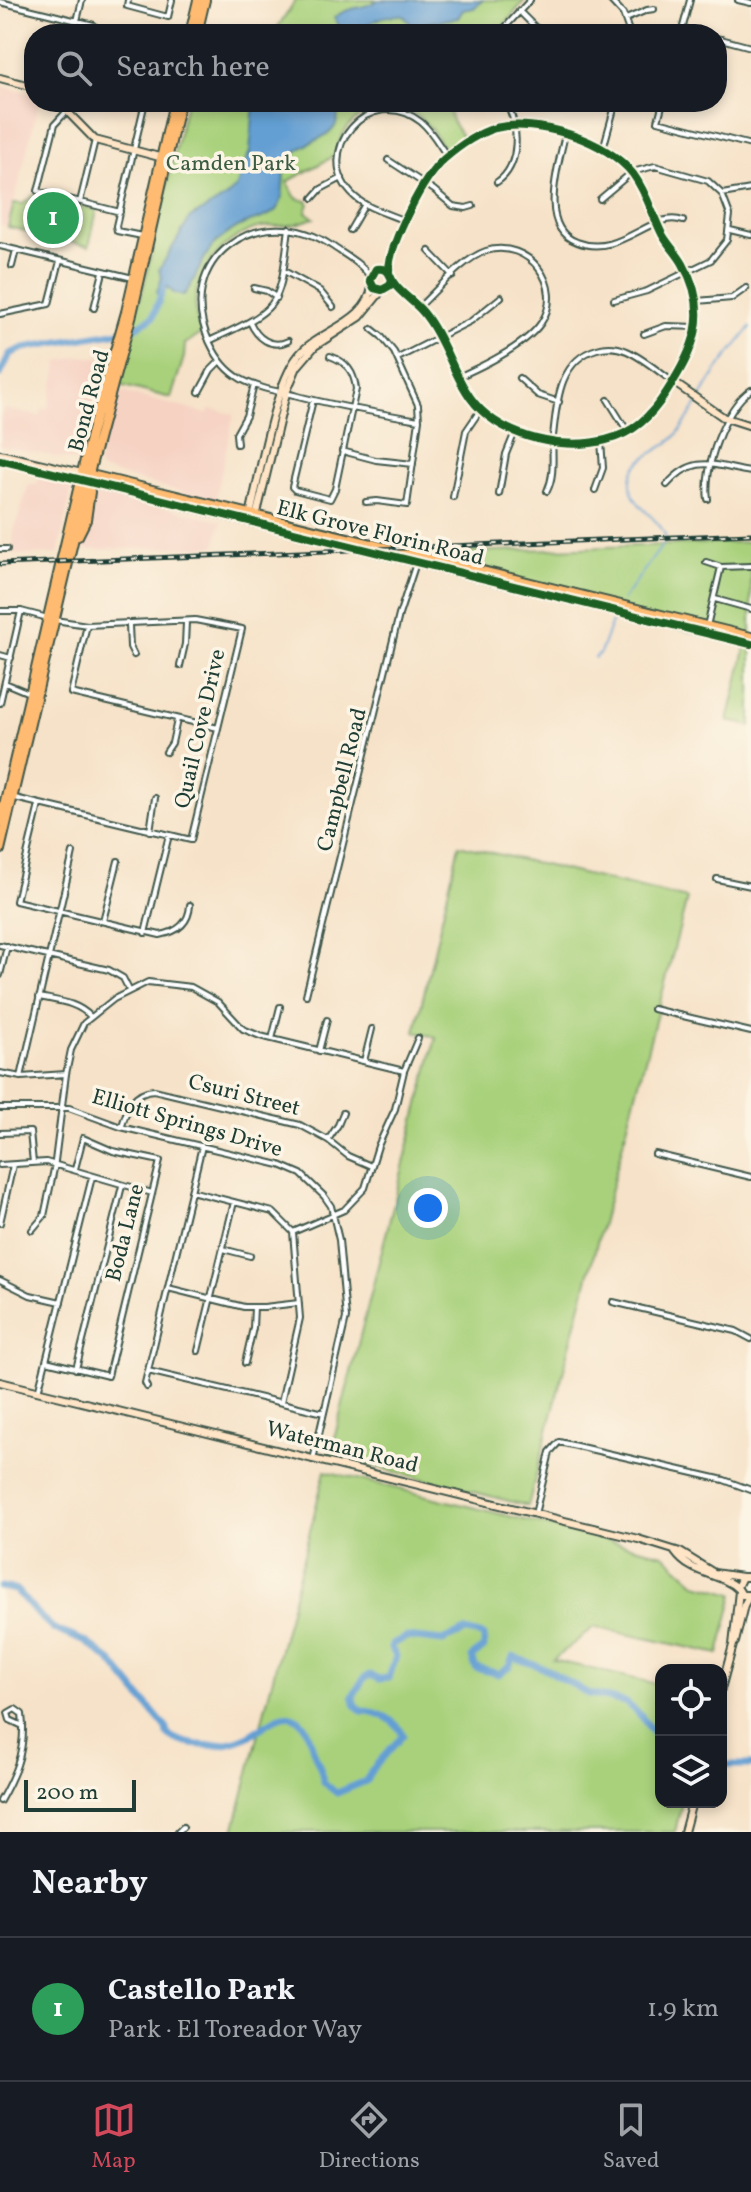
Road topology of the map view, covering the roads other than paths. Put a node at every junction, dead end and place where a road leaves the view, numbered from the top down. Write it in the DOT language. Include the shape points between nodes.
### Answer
graph roads {
  1 [pos="82,0"];
  2 [pos="128,0"];
  3 [pos="172,0"];
  4 [pos="198,0"];
  5 [pos="205,0"];
  6 [pos="530,0"];
  7 [pos="610,0"];
  8 [pos="690,0"];
  9 [pos="738,0"];
  10 [pos="0,3"];
  11 [pos="751,3"];
  12 [pos="654,9"];
  13 [pos="519,11"];
  14 [pos="626,19"];
  15 [pos="77,21"];
  16 [pos="90,24"];
  17 [pos="192,24"];
  18 [pos="199,24"];
  19 [pos="508,24"];
  20 [pos="532,24"];
  21 [pos="627,24"];
  22 [pos="683,24"];
  23 [pos="727,40"];
  24 [pos="751,47"];
  25 [pos="0,78"];
  26 [pos="24,84"];
  27 [pos="64,112"];
  28 [pos="67,112"];
  29 [pos="143,112"];
  30 [pos="172,112"];
  31 [pos="177,112"];
  32 [pos="378,112"];
  33 [pos="399,112"];
  34 [pos="511,112"];
  35 [pos="613,112"];
  36 [pos="660,112"];
  37 [pos="513,125"];
  38 [pos="565,134"];
  39 [pos="95,140"];
  40 [pos="751,144"];
  41 [pos="603,149"];
  42 [pos="135,151"];
  43 [pos="447,156"];
  44 [pos="163,158"];
  45 [pos="388,160"];
  46 [pos="632,172"];
  47 [pos="342,178"];
  48 [pos="423,182"];
  49 [pos="497,182"];
  50 [pos="751,189"];
  51 [pos="722,194"];
  52 [pos="313,198"];
  53 [pos="600,199"];
  54 [pos="80,202"];
  55 [pos="365,204"];
  56 [pos="473,206"];
  57 [pos="120,212"];
  58 [pos="683,221"];
  59 [pos="405,222"];
  60 [pos="657,223"];
  61 [pos="289,228"];
  62 [pos="350,230"];
  63 [pos="730,230"];
  64 [pos="751,235"];
  65 [pos="142,236"];
  66 [pos="0,246"];
  67 [pos="16,250"];
  68 [pos="429,251"];
  69 [pos="392,252"];
  70 [pos="60,261"];
  71 [pos="12,266"];
  72 [pos="284,271"];
  73 [pos="375,271"];
  74 [pos="389,271"];
  75 [pos="103,272"];
  76 [pos="687,272"];
  77 [pos="453,276"];
  78 [pos="133,278"];
  79 [pos="392,280"];
  80 [pos="372,286"];
  81 [pos="254,288"];
  82 [pos="746,288"];
  83 [pos="384,289"];
  84 [pos="404,294"];
  85 [pos="501,297"];
  86 [pos="277,298"];
  87 [pos="614,300"];
  88 [pos="694,301"];
  89 [pos="333,307"];
  90 [pos="419,307"];
  91 [pos="94,308"];
  92 [pos="129,313"];
  93 [pos="0,314"];
  94 [pos="250,322"];
  95 [pos="697,327"];
  96 [pos="372,329"];
  97 [pos="644,334"];
  98 [pos="439,338"];
  99 [pos="209,341"];
  100 [pos="288,341"];
  101 [pos="118,347"];
  102 [pos="330,356"];
  103 [pos="398,358"];
  104 [pos="220,361"];
  105 [pos="458,377"];
  106 [pos="519,378"];
  107 [pos="673,382"];
  108 [pos="254,385"];
  109 [pos="751,390"];
  110 [pos="199,392"];
  111 [pos="283,393"];
  112 [pos="313,400"];
  113 [pos="608,400"];
  114 [pos="559,402"];
  115 [pos="352,409"];
  116 [pos="481,409"];
  117 [pos="729,419"];
  118 [pos="419,420"];
  119 [pos="751,426"];
  120 [pos="515,432"];
  121 [pos="628,432"];
  122 [pos="601,441"];
  123 [pos="553,442"];
  124 [pos="237,444"];
  125 [pos="342,451"];
  126 [pos="0,457"];
  127 [pos="709,462"];
  128 [pos="413,464"];
  129 [pos="751,472"];
  130 [pos="85,477"];
  131 [pos="99,485"];
  132 [pos="667,485"];
  133 [pos="595,490"];
  134 [pos="547,491"];
  135 [pos="499,494"];
  136 [pos="453,497"];
  137 [pos="182,498"];
  138 [pos="708,499"];
  139 [pos="168,501"];
  140 [pos="366,502"];
  141 [pos="215,506"];
  142 [pos="191,507"];
  143 [pos="253,518"];
  144 [pos="73,543"];
  145 [pos="434,559"];
  146 [pos="414,561"];
  147 [pos="706,562"];
  148 [pos="751,566"];
  149 [pos="721,567"];
  150 [pos="713,599"];
  151 [pos="751,609"];
  152 [pos="0,611"];
  153 [pos="21,611"];
  154 [pos="52,619"];
  155 [pos="186,622"];
  156 [pos="87,625"];
  157 [pos="129,625"];
  158 [pos="707,630"];
  159 [pos="751,637"];
  160 [pos="751,644"];
  161 [pos="0,655"];
  162 [pos="134,655"];
  163 [pos="11,658"];
  164 [pos="180,666"];
  165 [pos="5,683"];
  166 [pos="31,694"];
  167 [pos="0,703"];
  168 [pos="177,720"];
  169 [pos="218,728"];
  170 [pos="28,733"];
  171 [pos="166,752"];
  172 [pos="6,795"];
  173 [pos="155,798"];
  174 [pos="39,805"];
  175 [pos="0,822"];
  176 [pos="150,831"];
  177 [pos="169,835"];
  178 [pos="0,850"];
  179 [pos="73,853"];
  180 [pos="118,861"];
  181 [pos="717,879"];
  182 [pos="751,886"];
  183 [pos="190,905"];
  184 [pos="59,912"];
  185 [pos="103,921"];
  186 [pos="145,933"];
  187 [pos="0,945"];
  188 [pos="7,946"];
  189 [pos="48,957"];
  190 [pos="0,975"];
  191 [pos="129,991"];
  192 [pos="306,995"];
  193 [pos="39,997"];
  194 [pos="280,1007"];
  195 [pos="653,1009"];
  196 [pos="91,1017"];
  197 [pos="327,1020"];
  198 [pos="372,1029"];
  199 [pos="751,1032"];
  200 [pos="418,1038"];
  201 [pos="272,1039"];
  202 [pos="319,1051"];
  203 [pos="364,1061"];
  204 [pos="404,1071"];
  205 [pos="0,1073"];
  206 [pos="66,1074"];
  207 [pos="21,1077"];
  208 [pos="60,1106"];
  209 [pos="0,1108"];
  210 [pos="343,1113"];
  211 [pos="121,1127"];
  212 [pos="0,1133"];
  213 [pos="328,1140"];
  214 [pos="202,1146"];
  215 [pos="655,1154"];
  216 [pos="33,1163"];
  217 [pos="55,1164"];
  218 [pos="0,1165"];
  219 [pos="13,1165"];
  220 [pos="371,1166"];
  221 [pos="75,1169"];
  222 [pos="92,1177"];
  223 [pos="751,1177"];
  224 [pos="122,1186"];
  225 [pos="191,1191"];
  226 [pos="152,1193"];
  227 [pos="234,1202"];
  228 [pos="334,1215"];
  229 [pos="0,1223"];
  230 [pos="32,1230"];
  231 [pos="293,1232"];
  232 [pos="223,1249"];
  233 [pos="250,1256"];
  234 [pos="0,1280"];
  235 [pos="168,1288"];
  236 [pos="210,1298"];
  237 [pos="61,1302"];
  238 [pos="613,1302"];
  239 [pos="299,1303"];
  240 [pos="254,1307"];
  241 [pos="751,1339"];
  242 [pos="198,1351"];
  243 [pos="46,1361"];
  244 [pos="245,1363"];
  245 [pos="76,1369"];
  246 [pos="148,1371"];
  247 [pos="0,1382"];
  248 [pos="147,1387"];
  249 [pos="38,1392"];
  250 [pos="281,1402"];
  251 [pos="324,1413"];
  252 [pos="313,1460"];
  253 [pos="751,1490"];
  254 [pos="535,1514"];
  255 [pos="675,1552"];
  256 [pos="747,1575"];
  257 [pos="738,1590"];
  258 [pos="750,1596"];
  259 [pos="733,1645"];
  260 [pos="727,1667"];
  261 [pos="23,1726"];
  262 [pos="0,1801"];
  263 [pos="690,1808"];
  264 [pos="183,1827"];
  265 [pos="178,1832"];
  266 [pos="684,1832"];
  1 -- 15 [label="street"];
  2 -- 3 [label="street" via="127,6 168,17"];
  4 -- 17 [label="main road"];
  5 -- 18 [label="main road"];
  6 -- 13 [label="street"];
  7 -- 14 [label="street"];
  8 -- 22 [label="street"];
  9 -- 11 [label="street"];
  10 -- 15 [label="street"];
  12 -- 14 [label="street"];
  13 -- 19 [label="street"];
  13 -- 20 [label="street"];
  14 -- 21 [label="street"];
  15 -- 16 [label="street"];
  23 -- 24 [label="street"];
  25 -- 26 [label="street"];
  27 -- 54 [label="street" via="53,128 38,191"];
  28 -- 39 [label="street"];
  29 -- 42 [label="street"];
  30 -- 44 [label="main road, Bond Road"];
  31 -- 44 [label="main road, Bond Road"];
  32 -- 47 [label="street" via="360,119 345,136 339,156"];
  33 -- 43 [label="street" via="427,128"];
  34 -- 37 [label="street"];
  35 -- 41 [label="street"];
  36 -- 40 [label="street" via="658,121"];
  37 -- 38 [label="street"];
  37 -- 43 [label="street" via="479,134"];
  37 -- 49 [label="street" via="513,163"];
  38 -- 41 [label="street"];
  38 -- 60 [label="street" via="553,207 568,238 591,246 610,245"];
  39 -- 42 [label="street"];
  39 -- 54 [label="street"];
  41 -- 46 [label="street"];
  42 -- 44 [label="street"];
  42 -- 57 [label="street"];
  43 -- 48 [label="street"];
  44 -- 65 [label="main road, Bond Road"];
  44 -- 92 [label="main road, Bond Road"];
  45 -- 48 [label="street"];
  46 -- 51 [label="street" via="655,166 697,176"];
  46 -- 53 [label="street"];
  46 -- 60 [label="street"];
  47 -- 52 [label="street"];
  47 -- 55 [label="street"];
  48 -- 56 [label="street" via="453,206"];
  48 -- 59 [label="street"];
  50 -- 51 [label="street"];
  51 -- 63 [label="street"];
  54 -- 57 [label="street"];
  55 -- 59 [label="street"];
  55 -- 62 [label="street"];
  57 -- 65 [label="street" via="117,231"];
  58 -- 60 [label="street"];
  59 -- 69 [label="street"];
  60 -- 76 [label="street"];
  61 -- 72 [label="street"];
  61 -- 73 [label="street" via="317,236"];
  61 -- 99 [label="street" via="249,234 212,265 200,302"];
  63 -- 64 [label="street"];
  63 -- 76 [label="street" via="718,255"];
  65 -- 78 [label="main road, Bond Road"];
  66 -- 67 [label="street"];
  67 -- 70 [label="street"];
  67 -- 71 [label="street"];
  68 -- 77 [label="street"];
  69 -- 73 [label="street"];
  69 -- 74 [label="street"];
  70 -- 75 [label="street"];
  70 -- 93 [label="street" via="49,304"];
  72 -- 86 [label="street"];
  72 -- 89 [label="street" via="323,294"];
  73 -- 74 [label="street"];
  73 -- 80 [label="street"];
  74 -- 79 [label="street"];
  75 -- 78 [label="street"];
  75 -- 91 [label="street"];
  76 -- 87 [label="street"];
  76 -- 88 [label="street"];
  77 -- 90 [label="street"];
  77 -- 105 [label="street" via="485,251 511,250 535,262 549,297 533,332"];
  78 -- 92 [label="main road, Bond Road"];
  79 -- 83 [label="street"];
  79 -- 84 [label="street"];
  80 -- 83 [label="street"];
  80 -- 111 [label="street" via="355,315 298,356"];
  81 -- 86 [label="street"];
  82 -- 88 [label="street" via="732,298"];
  83 -- 84 [label="street"];
  83 -- 111 [label="street" via="353,323 307,353"];
  84 -- 90 [label="street"];
  85 -- 98 [label="street" via="480,316"];
  86 -- 94 [label="street"];
  88 -- 95 [label="street"];
  90 -- 98 [label="street"];
  92 -- 101 [label="main road, Bond Road"];
  94 -- 99 [label="street"];
  94 -- 100 [label="street" via="269,343"];
  95 -- 97 [label="street" via="666,326"];
  95 -- 107 [label="street" via="692,350"];
  96 -- 103 [label="street"];
  98 -- 103 [label="street"];
  98 -- 105 [label="street"];
  99 -- 104 [label="street"];
  101 -- 130 [label="main road, Bond Road"];
  101 -- 130 [label="main road, Bond Road"];
  102 -- 115 [label="street" via="343,362 355,379"];
  103 -- 118 [label="street" via="417,400"];
  104 -- 108 [label="street"];
  104 -- 110 [label="street"];
  105 -- 116 [label="street"];
  106 -- 114 [label="street" via="542,397"];
  107 -- 114 [label="street" via="628,351 604,347 582,355 570,367"];
  107 -- 117 [label="street"];
  107 -- 121 [label="street" via="645,420"];
  108 -- 111 [label="street"];
  108 -- 124 [label="street"];
  109 -- 117 [label="street"];
  111 -- 112 [label="street"];
  111 -- 143 [label="street"];
  112 -- 115 [label="street"];
  112 -- 125 [label="street" via="292,487 330,499"];
  113 -- 121 [label="street"];
  114 -- 123 [label="street"];
  115 -- 118 [label="street"];
  115 -- 125 [label="street"];
  116 -- 120 [label="street"];
  116 -- 136 [label="street" via="466,431"];
  117 -- 119 [label="street"];
  117 -- 127 [label="street"];
  118 -- 128 [label="street"];
  120 -- 123 [label="street"];
  120 -- 135 [label="street"];
  121 -- 122 [label="street"];
  122 -- 123 [label="street"];
  122 -- 133 [label="street" via="603,468"];
  123 -- 134 [label="street"];
  125 -- 128 [label="street"];
  126 -- 130 [label="street, Elk Grove Florin Road"];
  126 -- 130 [label="street, Elk Grove Florin Road"];
  127 -- 129 [label="street"];
  127 -- 132 [label="street" via="692,466"];
  127 -- 138 [label="street"];
  128 -- 140 [label="street" via="407,505"];
  130 -- 131 [label="main road, Elk Grove Florin Road"];
  130 -- 137 [label="main road, Elk Grove Florin Road"];
  130 -- 144 [label="main road, Bond Road"];
  130 -- 154 [label="main road, Bond Road" via="57,578"];
  131 -- 139 [label="main road, Elk Grove Florin Road"];
  131 -- 144 [label="main road" via="90,491 86,520"];
  137 -- 139 [label="main road"];
  137 -- 141 [label="main road, Elk Grove Florin Road"];
  139 -- 142 [label="main road, Elk Grove Florin Road"];
  141 -- 142 [label="main road"];
  141 -- 143 [label="main road, Elk Grove Florin Road"];
  142 -- 143 [label="main road, Elk Grove Florin Road"];
  143 -- 145 [label="main road, Elk Grove Florin Road"];
  143 -- 146 [label="main road, Elk Grove Florin Road"];
  144 -- 154 [label="main road, Bond Road"];
  145 -- 146 [label="street"];
  145 -- 158 [label="main road, Elk Grove Florin Road"];
  146 -- 158 [label="main road, Elk Grove Florin Road"];
  146 -- 192 [label="street, Campbell Road"];
  147 -- 149 [label="street"];
  148 -- 149 [label="street"];
  149 -- 150 [label="street"];
  150 -- 151 [label="street"];
  150 -- 158 [label="street"];
  152 -- 153 [label="street, Quail Cove Drive"];
  153 -- 154 [label="street, Quail Cove Drive"];
  153 -- 163 [label="street"];
  154 -- 156 [label="street, Quail Cove Drive"];
  154 -- 166 [label="main road, Bond Road"];
  154 -- 170 [label="main road, Bond Road"];
  155 -- 157 [label="street, Quail Cove Drive"];
  155 -- 164 [label="street"];
  155 -- 169 [label="street, Quail Cove Drive" via="204,620 242,629"];
  156 -- 157 [label="street, Quail Cove Drive"];
  156 -- 168 [label="street" via="71,693"];
  157 -- 162 [label="street"];
  158 -- 159 [label="main road"];
  158 -- 160 [label="main road, Elk Grove Florin Road"];
  161 -- 163 [label="street"];
  163 -- 165 [label="street"];
  165 -- 166 [label="street"];
  165 -- 167 [label="street"];
  166 -- 170 [label="main road"];
  166 -- 172 [label="main road, Bond Road"];
  168 -- 169 [label="street"];
  168 -- 171 [label="street"];
  169 -- 177 [label="street, Quail Cove Drive" via="191,840"];
  170 -- 172 [label="main road, Bond Road"];
  172 -- 174 [label="street, Quail Cove Drive"];
  172 -- 175 [label="main road, Bond Road"];
  172 -- 178 [label="main road, Bond Road"];
  173 -- 176 [label="street"];
  174 -- 176 [label="street, Quail Cove Drive"];
  174 -- 184 [label="street" via="16,901"];
  176 -- 177 [label="street, Quail Cove Drive"];
  177 -- 186 [label="street"];
  179 -- 184 [label="street"];
  180 -- 185 [label="street"];
  181 -- 182 [label="street"];
  183 -- 186 [label="street" via="187,921 174,931"];
  184 -- 185 [label="street"];
  184 -- 189 [label="street"];
  185 -- 186 [label="street"];
  187 -- 188 [label="street"];
  188 -- 189 [label="street"];
  188 -- 190 [label="street"];
  189 -- 191 [label="street" via="109,970 123,978"];
  189 -- 193 [label="street"];
  191 -- 196 [label="street"];
  191 -- 201 [label="street" via="148,982 191,987 218,1002 243,1029"];
  193 -- 196 [label="street" via="72,1004"];
  193 -- 207 [label="street"];
  194 -- 201 [label="street"];
  195 -- 199 [label="street"];
  196 -- 206 [label="street" via="71,1050"];
  197 -- 202 [label="street"];
  198 -- 203 [label="street"];
  200 -- 204 [label="street"];
  201 -- 202 [label="street"];
  202 -- 203 [label="street"];
  203 -- 204 [label="street"];
  204 -- 220 [label="street"];
  205 -- 207 [label="street"];
  206 -- 207 [label="street"];
  206 -- 208 [label="street"];
  208 -- 209 [label="street, Elliott Springs Drive"];
  208 -- 211 [label="street, Elliott Springs Drive"];
  208 -- 217 [label="street"];
  210 -- 213 [label="street"];
  211 -- 213 [label="street, Csuri Street" via="133,1100 154,1090 300,1125"];
  211 -- 214 [label="street, Elliott Springs Drive"];
  212 -- 216 [label="street" via="30,1132"];
  213 -- 220 [label="street, Csuri Street"];
  214 -- 225 [label="street"];
  214 -- 228 [label="street, Elliott Springs Drive" via="301,1174 324,1196"];
  215 -- 223 [label="street"];
  216 -- 217 [label="street"];
  216 -- 219 [label="street"];
  217 -- 221 [label="street"];
  217 -- 230 [label="street" via="44,1216"];
  218 -- 219 [label="street"];
  219 -- 229 [label="street"];
  220 -- 228 [label="street" via="354,1203"];
  221 -- 222 [label="street"];
  221 -- 226 [label="street, Boda Lane" via="83,1138 160,1161"];
  222 -- 224 [label="street"];
  222 -- 237 [label="street"];
  224 -- 226 [label="street"];
  224 -- 245 [label="street"];
  225 -- 227 [label="street"];
  225 -- 235 [label="street"];
  226 -- 245 [label="street, Boda Lane" via="108,1376"];
  227 -- 231 [label="street" via="273,1212"];
  227 -- 232 [label="street"];
  228 -- 231 [label="street"];
  228 -- 251 [label="street, Elliott Springs Drive" via="346,1318"];
  231 -- 239 [label="street"];
  232 -- 233 [label="street"];
  232 -- 236 [label="street"];
  234 -- 237 [label="street"];
  235 -- 236 [label="street"];
  235 -- 246 [label="street"];
  236 -- 240 [label="street"];
  236 -- 242 [label="street"];
  237 -- 243 [label="street"];
  238 -- 241 [label="street"];
  239 -- 240 [label="street"];
  239 -- 250 [label="street" via="298,1331"];
  240 -- 244 [label="street"];
  243 -- 245 [label="street"];
  243 -- 249 [label="street"];
  246 -- 248 [label="street"];
  246 -- 250 [label="street"];
  247 -- 249 [label="street, Waterman Road"];
  249 -- 252 [label="street, Waterman Road"];
  250 -- 251 [label="street"];
  251 -- 252 [label="street, Elliott Springs Drive"];
  252 -- 254 [label="street, Waterman Road"];
  253 -- 254 [label="street" via="559,1442 550,1452"];
  254 -- 255 [label="street, Waterman Road"];
  255 -- 256 [label="street, Waterman Road" via="714,1573"];
  255 -- 257 [label="street, Waterman Road" via="696,1570"];
  256 -- 257 [label="street" via="738,1582"];
  257 -- 258 [label="street, Waterman Road"];
  257 -- 259 [label="street"];
  258 -- 259 [label="street"];
  259 -- 260 [label="street"];
  261 -- 261 [label="street" via="20,1711 11,1710 8,1717"];
  261 -- 262 [label="street" via="20,1758"];
  263 -- 266 [label="street"];
  264 -- 265 [label="street"];
}
